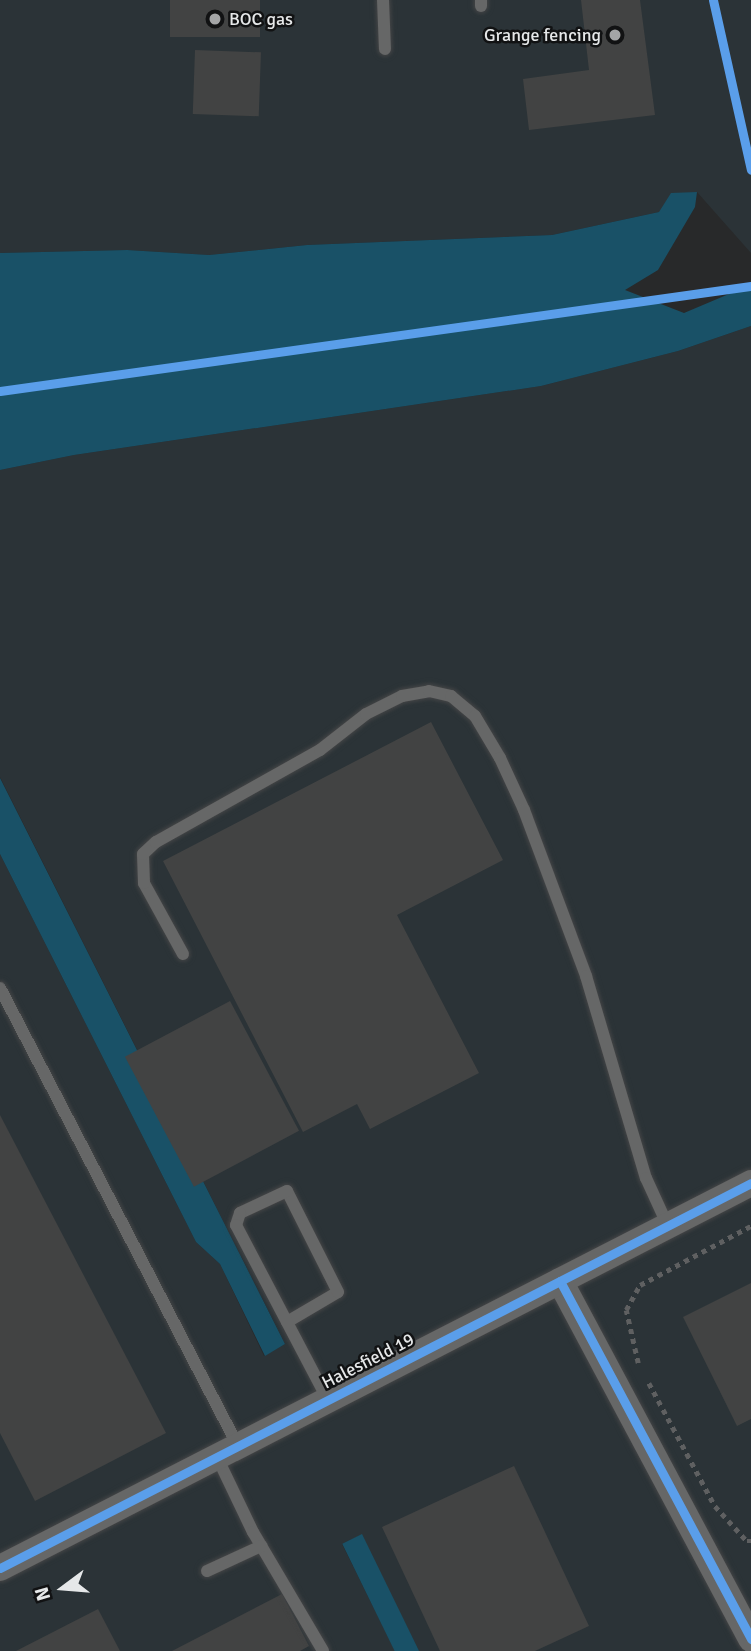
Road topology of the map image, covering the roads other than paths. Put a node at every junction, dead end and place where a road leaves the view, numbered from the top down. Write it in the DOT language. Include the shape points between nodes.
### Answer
graph roads {
  1 [pos="383,0"];
  2 [pos="385,49"];
  3 [pos="183,954"];
  4 [pos="0,988"];
  5 [pos="751,1183"];
  6 [pos="668,1226"];
  7 [pos="560,1281"];
  8 [pos="287,1322"];
  9 [pos="328,1400"];
  10 [pos="227,1451"];
  11 [pos="261,1546"];
  12 [pos="0,1568"];
  13 [pos="207,1571"];
  14 [pos="744,1607"];
  15 [pos="751,1639"];
  16 [pos="751,1644"];
  17 [pos="323,1651"];
  18 [pos="738,1651"];
  1 -- 2 [label="lane"];
  3 -- 6 [label="lane" via="144,883 143,854 156,842 320,750 366,714 402,696 429,691 451,696 475,716 524,810 586,976 646,1178"];
  4 -- 10 [label="lane"];
  5 -- 6 [label="street, Halesfield 19"];
  6 -- 7 [label="street, Halesfield 19"];
  7 -- 9 [label="street, Halesfield 19"];
  7 -- 14 [label="street"];
  8 -- 8 [label="lane" via="236,1225 240,1213 287,1191 338,1292"];
  8 -- 9 [label="lane"];
  9 -- 10 [label="street, Halesfield 19"];
  10 -- 11 [label="lane"];
  10 -- 12 [label="street, Halesfield 19"];
  11 -- 13 [label="lane"];
  11 -- 17 [label="lane"];
  14 -- 15 [label="street"];
  16 -- 18 [label="street"];
}
